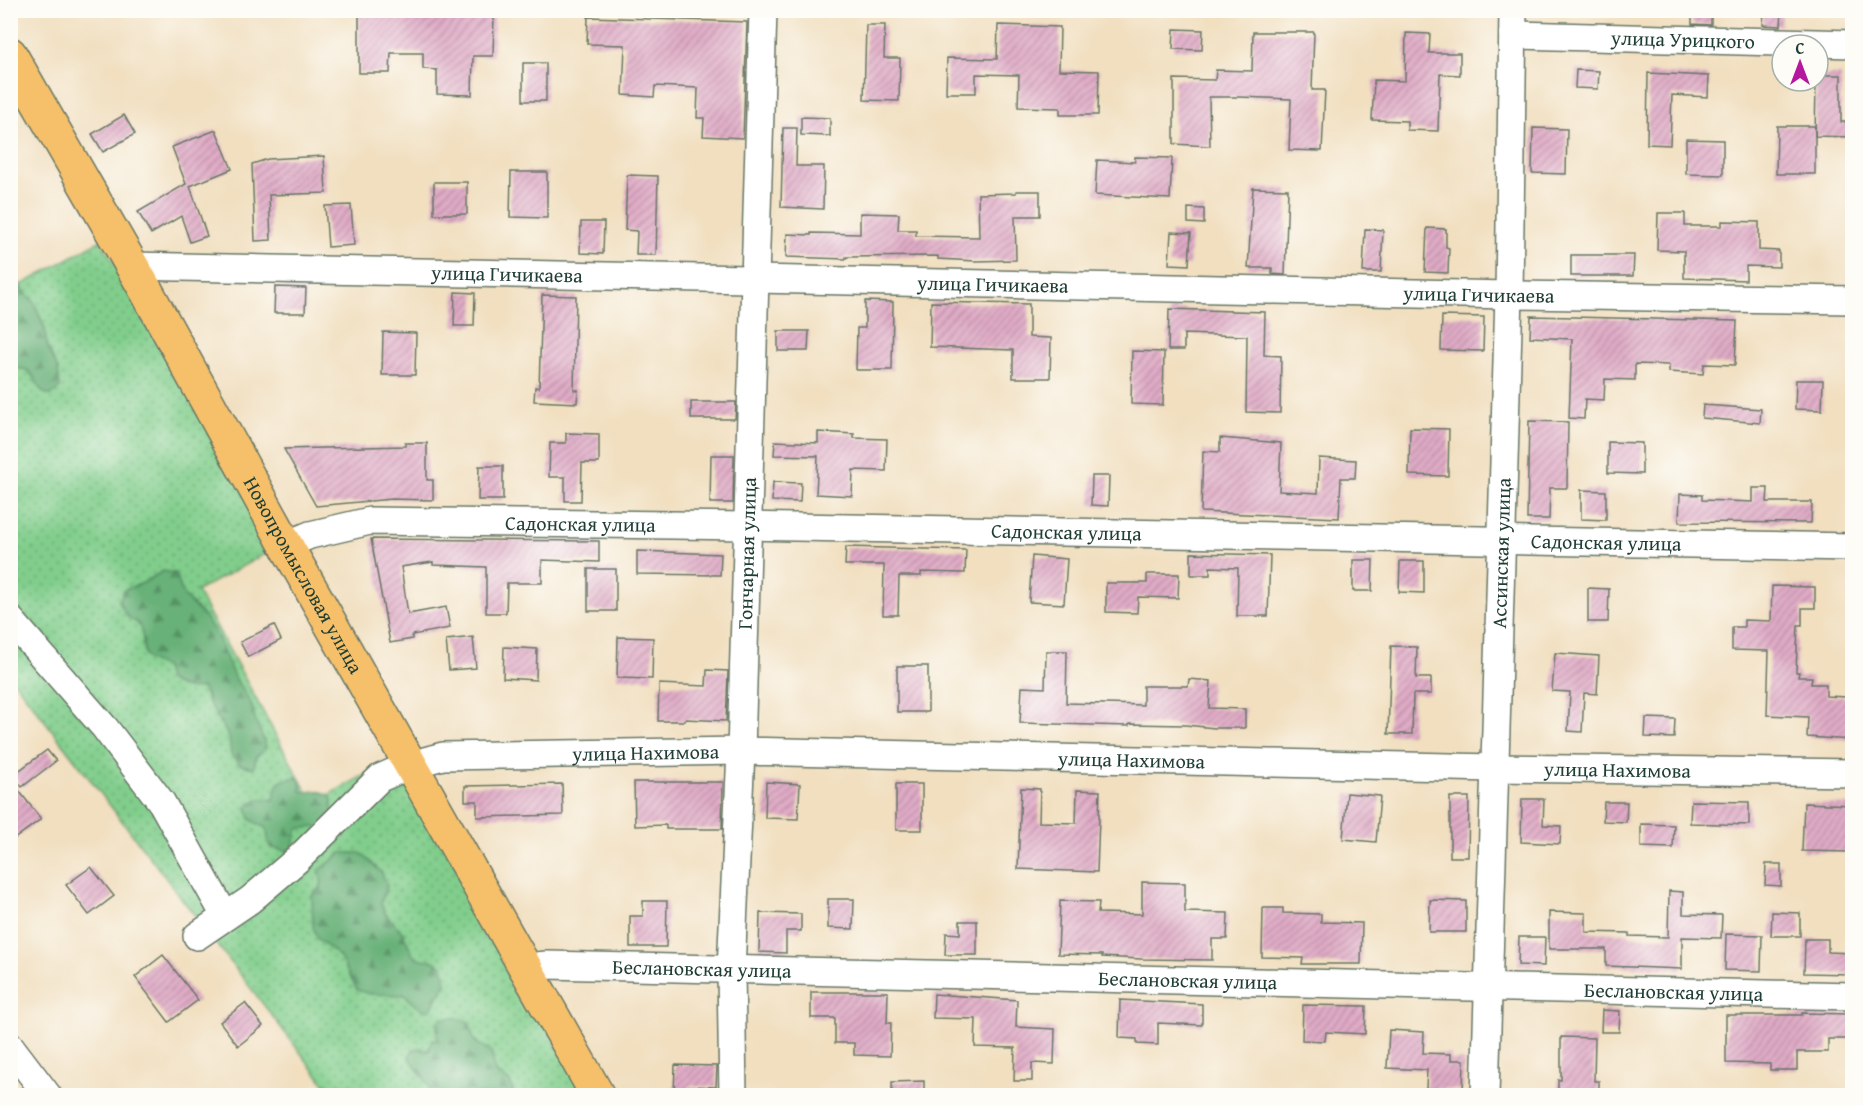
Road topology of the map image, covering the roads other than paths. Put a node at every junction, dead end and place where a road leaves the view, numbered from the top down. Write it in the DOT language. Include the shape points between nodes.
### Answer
graph roads {
  1 [pos="763,10"];
  2 [pos="1513,23"];
  3 [pos="1852,44"];
  4 [pos="10,54"];
  5 [pos="132,266"];
  6 [pos="754,279"];
  7 [pos="1509,295"];
  8 [pos="1852,300"];
  9 [pos="748,526"];
  10 [pos="1500,541"];
  11 [pos="286,545"];
  12 [pos="1852,547"];
  13 [pos="10,619"];
  14 [pos="741,751"];
  15 [pos="410,765"];
  16 [pos="1494,768"];
  17 [pos="1852,773"];
  18 [pos="225,916"];
  19 [pos="197,936"];
  20 [pos="524,967"];
  21 [pos="732,970"];
  22 [pos="1487,988"];
  23 [pos="1852,996"];
  24 [pos="10,1046"];
  25 [pos="48,1095"];
  26 [pos="598,1095"];
  27 [pos="733,1095"];
  28 [pos="1485,1095"];
  1 -- 6 [label="street, Гончарная улица"];
  2 -- 3 [label="street, улица Урицкого"];
  2 -- 7 [label="street, Ассинская улица"];
  4 -- 5 [label="main road, Новопромысловая улица"];
  5 -- 6 [label="street, улица Гичикаева"];
  5 -- 11 [label="main road, Новопромысловая улица"];
  6 -- 7 [label="street, улица Гичикаева"];
  6 -- 9 [label="street, Гончарная улица"];
  7 -- 8 [label="street, улица Гичикаева"];
  7 -- 10 [label="street, Ассинская улица"];
  9 -- 10 [label="street, Садонская улица"];
  9 -- 11 [label="street, Садонская улица" via="370,521 310,535"];
  9 -- 14 [label="street, Гончарная улица"];
  10 -- 12 [label="street, Садонская улица"];
  10 -- 16 [label="street, Ассинская улица"];
  11 -- 15 [label="main road, Новопромысловая улица"];
  13 -- 18 [label="street" via="105,728 162,803"];
  14 -- 15 [label="street, улица Нахимова" via="443,756"];
  14 -- 16 [label="street, улица Нахимова"];
  14 -- 21 [label="street, Гончарная улица"];
  15 -- 18 [label="street, улица Нахимова" via="380,778 298,858 250,900"];
  15 -- 20 [label="main road, Новопромысловая улица"];
  16 -- 17 [label="street, улица Нахимова"];
  16 -- 22 [label="street, Ассинская улица"];
  18 -- 19 [label="street, улица Нахимова"];
  20 -- 21 [label="street, Беслановская улица"];
  20 -- 26 [label="main road, Новопромысловая улица"];
  21 -- 22 [label="street, Беслановская улица"];
  21 -- 27 [label="street, Гончарная улица"];
  22 -- 23 [label="street, Беслановская улица"];
  22 -- 28 [label="street, Ассинская улица"];
  24 -- 25 [label="street"];
}
